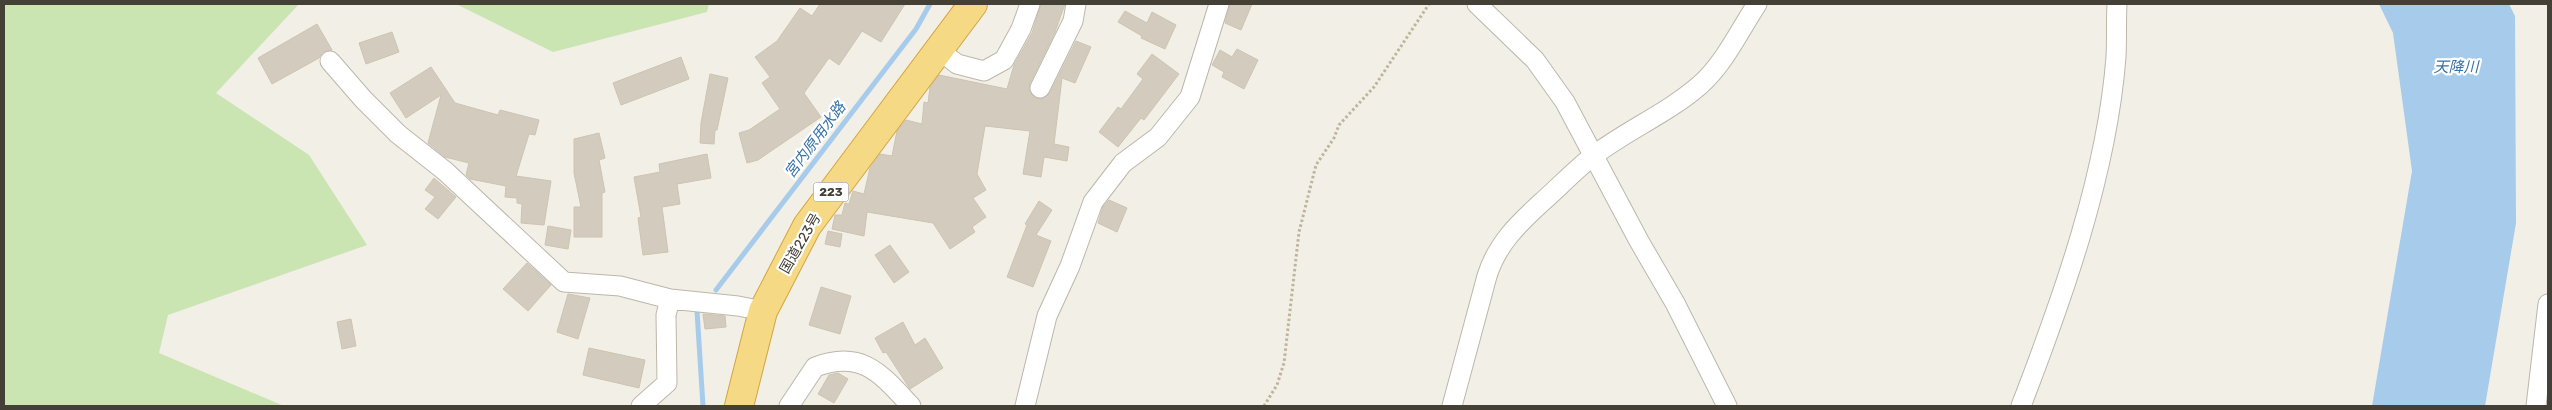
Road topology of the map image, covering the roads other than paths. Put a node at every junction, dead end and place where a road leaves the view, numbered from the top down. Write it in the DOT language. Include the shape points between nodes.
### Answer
graph roads {
  1 [pos="973,4"];
  2 [pos="1030,4"];
  3 [pos="1076,4"];
  4 [pos="1219,4"];
  5 [pos="1478,4"];
  6 [pos="1756,4"];
  7 [pos="2117,4"];
  8 [pos="939,50"];
  9 [pos="330,61"];
  10 [pos="1040,88"];
  11 [pos="1594,156"];
  12 [pos="670,299"];
  13 [pos="2548,304"];
  14 [pos="763,311"];
  15 [pos="2546,331"];
  16 [pos="641,406"];
  17 [pos="739,406"];
  18 [pos="789,406"];
  19 [pos="911,406"];
  20 [pos="1025,406"];
  21 [pos="1452,406"];
  22 [pos="1727,406"];
  23 [pos="2021,406"];
  24 [pos="2536,406"];
  1 -- 8 [label="highway, 国道223号 / 223"];
  2 -- 8 [label="street" via="1004,60 984,71 957,64"];
  3 -- 10 [label="street" via="1073,21"];
  4 -- 20 [label="street" via="1190,97 1158,137 1123,163 1093,202 1070,266 1047,316"];
  5 -- 11 [label="street" via="1543,69"];
  6 -- 11 [label="street" via="1701,84"];
  7 -- 23 [label="street" via="2116,57 2098,162 2058,305"];
  8 -- 14 [label="highway, 国道223号 / 223" via="806,226"];
  9 -- 12 [label="street" via="398,134 445,171 564,282 620,286"];
  11 -- 21 [label="street" via="1521,221 1493,256"];
  11 -- 22 [label="street"];
  12 -- 14 [label="street"];
  12 -- 16 [label="street" via="666,315 667,383"];
  13 -- 15 [label="street"];
  14 -- 17 [label="highway, 国道223号 / 223"];
  15 -- 24 [label="street"];
  18 -- 19 [label="street" via="814,367 844,360 859,361 888,382"];
}
